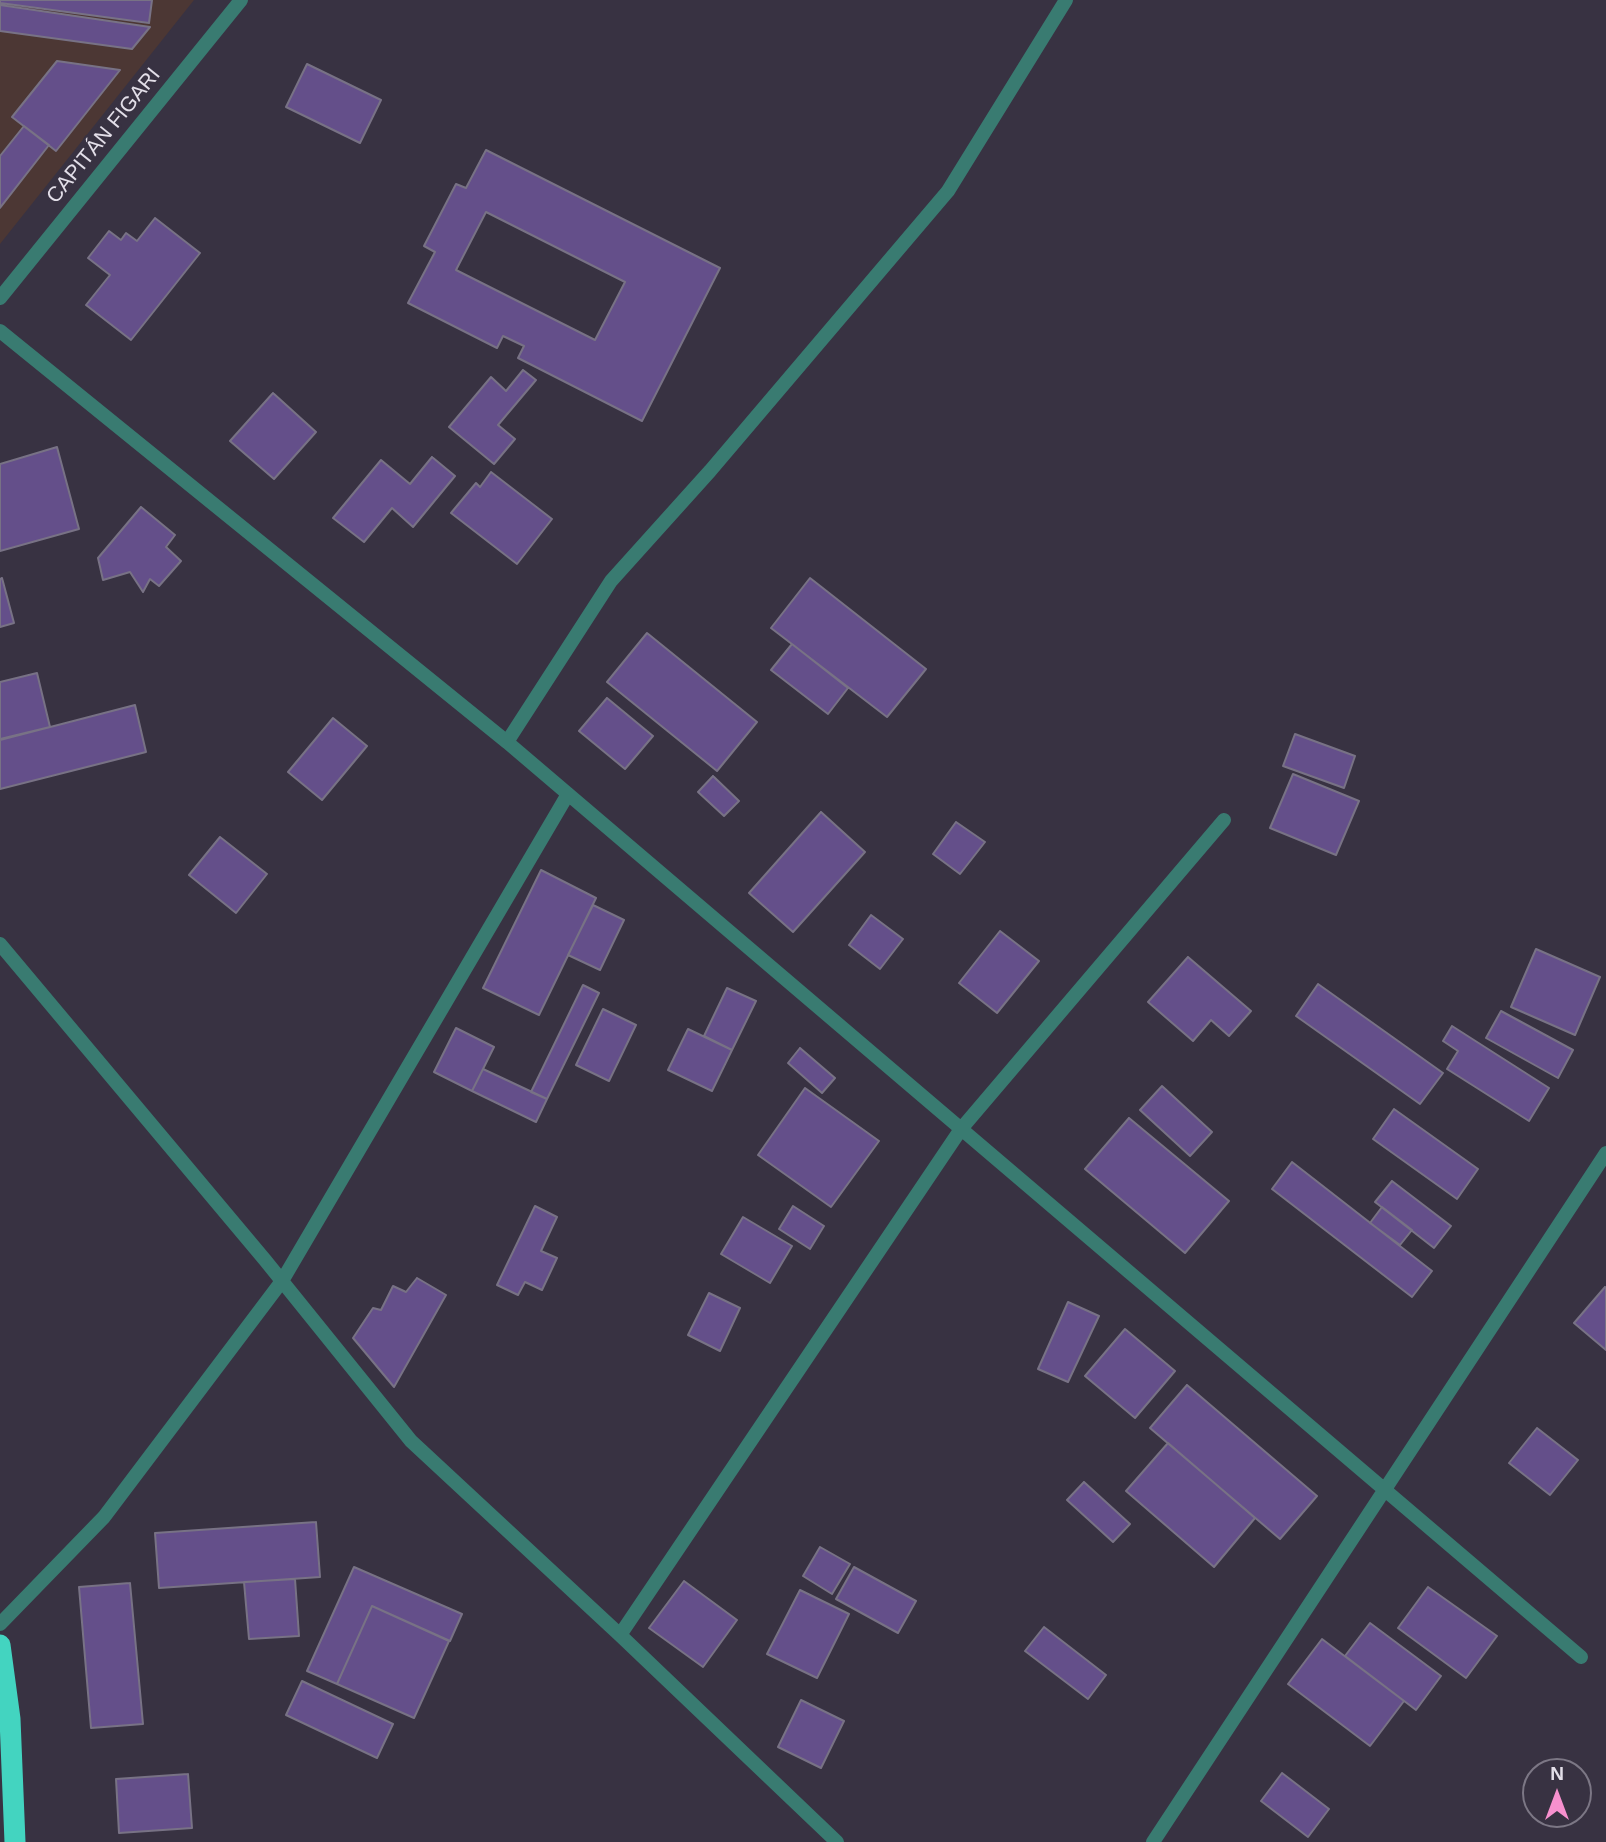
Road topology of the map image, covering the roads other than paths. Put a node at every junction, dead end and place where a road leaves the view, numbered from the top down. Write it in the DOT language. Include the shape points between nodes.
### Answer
graph roads {
  1 [pos="241,0"];
  2 [pos="1062,1"];
  3 [pos="0,298"];
  4 [pos="0,331"];
  5 [pos="506,743"];
  6 [pos="568,794"];
  7 [pos="1224,820"];
  8 [pos="0,944"];
  9 [pos="961,1129"];
  10 [pos="1606,1153"];
  11 [pos="282,1281"];
  12 [pos="1386,1490"];
  13 [pos="0,1624"];
  14 [pos="620,1635"];
  15 [pos="0,1646"];
  16 [pos="1581,1657"];
  17 [pos="10,1839"];
  18 [pos="837,1842"];
  19 [pos="1153,1842"];
  1 -- 3 [label="street, CAPITÁN FIGARI"];
  2 -- 5 [label="street" via="948,191 611,581"];
  4 -- 5 [label="street"];
  5 -- 6 [label="street"];
  6 -- 9 [label="street"];
  6 -- 11 [label="street"];
  7 -- 9 [label="street"];
  8 -- 11 [label="street"];
  9 -- 12 [label="street"];
  9 -- 14 [label="street"];
  10 -- 12 [label="street"];
  11 -- 13 [label="street" via="104,1517"];
  11 -- 14 [label="street" via="411,1441"];
  12 -- 16 [label="street"];
  12 -- 19 [label="street"];
  14 -- 18 [label="street"];
  15 -- 17 [label="highway" via="9,1719"];
}
